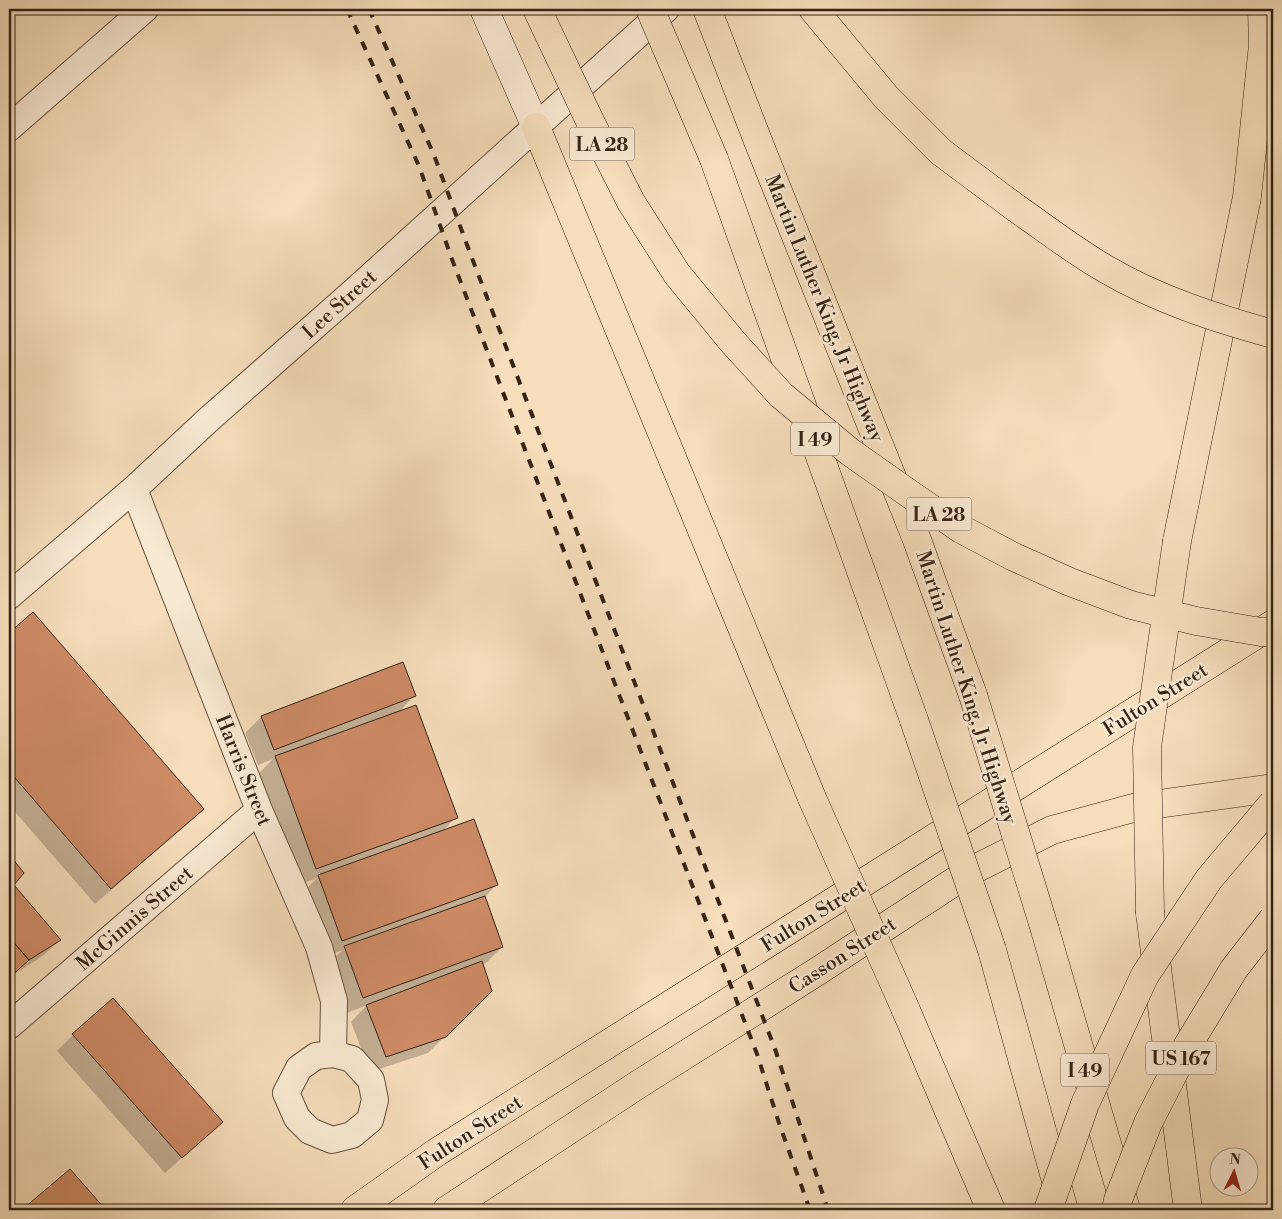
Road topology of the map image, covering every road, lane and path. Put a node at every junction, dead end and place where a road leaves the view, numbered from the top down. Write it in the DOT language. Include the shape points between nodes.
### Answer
graph roads {
  1 [pos="145,9"];
  2 [pos="484,9"];
  3 [pos="537,9"];
  4 [pos="650,9"];
  5 [pos="666,9"];
  6 [pos="707,9"];
  7 [pos="813,9"];
  8 [pos="1262,9"];
  9 [pos="12,120"];
  10 [pos="536,127"];
  11 [pos="1273,334"];
  12 [pos="134,489"];
  13 [pos="9,596"];
  14 [pos="1273,624"];
  15 [pos="1273,632"];
  16 [pos="1273,788"];
  17 [pos="1273,803"];
  18 [pos="260,810"];
  19 [pos="1273,919"];
  20 [pos="9,1026"];
  21 [pos="333,1054"];
  22 [pos="355,1210"];
  23 [pos="447,1210"];
  24 [pos="992,1210"];
  25 [pos="1048,1210"];
  26 [pos="1064,1210"];
  27 [pos="1116,1210"];
  28 [pos="1126,1210"];
  29 [pos="1188,1210"];
  1 -- 9 [label="street"];
  2 -- 10 [label="main road"];
  3 -- 15 [label="main road, LA 28, bridge" via="631,202 677,274 781,395 850,452 914,497 961,529 1014,557 1132,605 1196,621"];
  4 -- 26 [label="main road, I 49, bridge" via="714,159 914,720 992,950"];
  5 -- 10 [label="street, Lee Street"];
  6 -- 28 [label="main road, Martin Luther King, Jr Highway / I 49, bridge" via="917,540 973,695"];
  7 -- 11 [label="main road, bridge" via="886,97 934,145 1016,208 1104,268 1167,300"];
  8 -- 29 [label="main road, bridge" via="1263,45 1247,197 1177,541 1147,747 1150,912"];
  10 -- 12 [label="street, Lee Street"];
  10 -- 24 [label="main road, bridge" via="812,798"];
  12 -- 13 [label="street, Lee Street"];
  12 -- 18 [label="street, Harris Street"];
  14 -- 22 [label="main road, Fulton Street" via="437,1152"];
  16 -- 23 [label="main road, Casson Street" via="1137,808 1052,830 977,868"];
  17 -- 25 [label="main road, bridge" via="1209,879 1146,975 1085,1104"];
  18 -- 20 [label="street, McGinnis Street"];
  18 -- 21 [label="street, Harris Street" via="319,947 334,1001"];
  19 -- 27 [label="main road, US 167, bridge" via="1234,969 1188,1045 1148,1124"];
}
